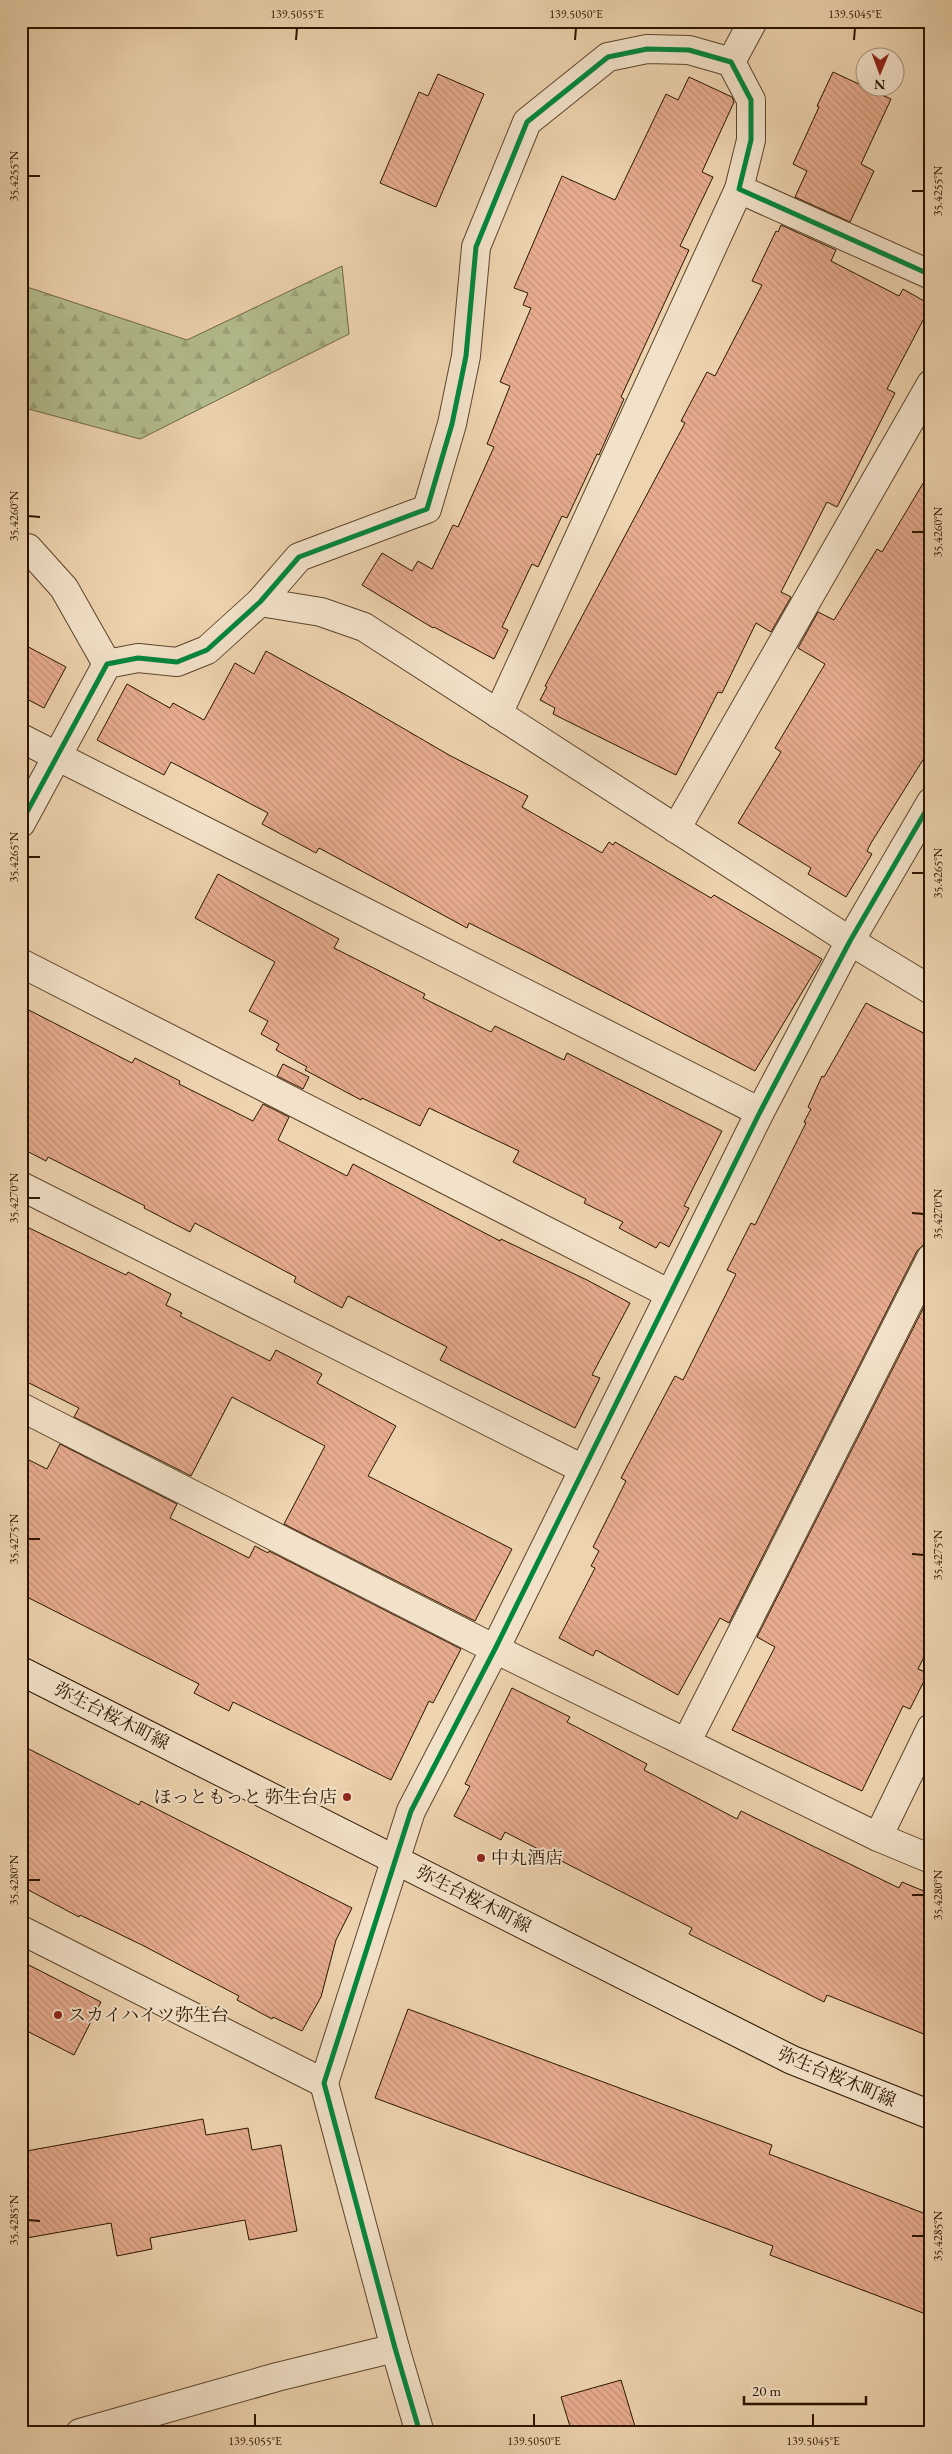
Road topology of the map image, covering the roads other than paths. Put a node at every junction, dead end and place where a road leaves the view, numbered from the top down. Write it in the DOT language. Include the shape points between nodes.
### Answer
graph roads {
  1 [pos="753,21"];
  2 [pos="731,62"];
  3 [pos="738,189"];
  4 [pos="931,275"];
  5 [pos="931,384"];
  6 [pos="21,547"];
  7 [pos="260,602"];
  8 [pos="106,664"];
  9 [pos="498,714"];
  10 [pos="21,738"];
  11 [pos="56,756"];
  12 [pos="927,812"];
  13 [pos="21,823"];
  14 [pos="676,829"];
  15 [pos="850,941"];
  16 [pos="21,963"];
  17 [pos="931,990"];
  18 [pos="760,1112"];
  19 [pos="21,1186"];
  20 [pos="931,1258"];
  21 [pos="670,1294"];
  22 [pos="21,1407"];
  23 [pos="583,1469"];
  24 [pos="495,1649"];
  25 [pos="21,1671"];
  26 [pos="931,1728"];
  27 [pos="687,1741"];
  28 [pos="878,1837"];
  29 [pos="395,1859"];
  30 [pos="931,1859"];
  31 [pos="21,1930"];
  32 [pos="324,2082"];
  33 [pos="931,2115"];
  34 [pos="395,2348"];
  35 [pos="80,2433"];
  36 [pos="420,2433"];
  1 -- 2 [label="street"];
  2 -- 3 [label="street" via="751,100 751,140"];
  2 -- 7 [label="street" via="688,50 647,49 608,57 527,122 476,248 466,356 452,424 427,509 299,557"];
  3 -- 4 [label="street"];
  3 -- 9 [label="street"];
  5 -- 14 [label="street"];
  6 -- 8 [label="street" via="28,548 64,588"];
  7 -- 8 [label="street" via="207,650 177,662 138,658"];
  7 -- 9 [label="street" via="321,612 364,627"];
  8 -- 11 [label="street"];
  9 -- 14 [label="street"];
  10 -- 11 [label="street"];
  11 -- 13 [label="street"];
  11 -- 18 [label="street"];
  12 -- 15 [label="street"];
  14 -- 15 [label="street"];
  15 -- 17 [label="street"];
  15 -- 18 [label="street"];
  16 -- 21 [label="street"];
  18 -- 21 [label="street"];
  19 -- 23 [label="street"];
  20 -- 27 [label="street"];
  21 -- 23 [label="street"];
  22 -- 24 [label="street"];
  23 -- 24 [label="street"];
  24 -- 27 [label="street"];
  24 -- 29 [label="street" via="411,1811"];
  25 -- 29 [label="street, 弥生台桜木町線"];
  26 -- 28 [label="street"];
  27 -- 28 [label="street"];
  28 -- 30 [label="street"];
  29 -- 32 [label="street"];
  29 -- 33 [label="street, 弥生台桜木町線" via="792,2060"];
  31 -- 32 [label="street"];
  32 -- 34 [label="street"];
  34 -- 35 [label="street" via="277,2377"];
  34 -- 36 [label="street"];
}
